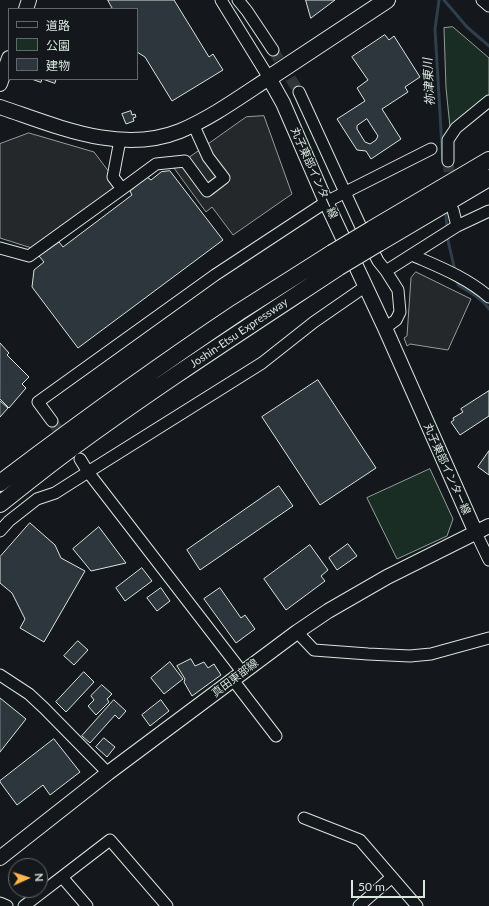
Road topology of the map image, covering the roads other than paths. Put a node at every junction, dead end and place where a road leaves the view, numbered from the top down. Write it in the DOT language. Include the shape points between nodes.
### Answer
graph roads {
  1 [pos="222,0"];
  2 [pos="238,0"];
  3 [pos="387,0"];
  4 [pos="482,0"];
  5 [pos="489,6"];
  6 [pos="274,50"];
  7 [pos="8,61"];
  8 [pos="269,78"];
  9 [pos="0,84"];
  10 [pos="299,92"];
  11 [pos="489,101"];
  12 [pos="0,107"];
  13 [pos="193,124"];
  14 [pos="120,140"];
  15 [pos="430,149"];
  16 [pos="489,152"];
  17 [pos="489,160"];
  18 [pos="448,161"];
  19 [pos="489,178"];
  20 [pos="122,189"];
  21 [pos="436,190"];
  22 [pos="345,192"];
  23 [pos="326,202"];
  24 [pos="453,210"];
  25 [pos="489,211"];
  26 [pos="454,227"];
  27 [pos="375,236"];
  28 [pos="0,248"];
  29 [pos="412,255"];
  30 [pos="335,260"];
  31 [pos="386,270"];
  32 [pos="366,286"];
  33 [pos="489,296"];
  34 [pos="385,328"];
  35 [pos="52,421"];
  36 [pos="80,459"];
  37 [pos="88,472"];
  38 [pos="0,483"];
  39 [pos="0,504"];
  40 [pos="489,526"];
  41 [pos="0,531"];
  42 [pos="476,533"];
  43 [pos="489,560"];
  44 [pos="297,632"];
  45 [pos="489,638"];
  46 [pos="0,674"];
  47 [pos="238,676"];
  48 [pos="276,736"];
  49 [pos="108,773"];
  50 [pos="304,818"];
  51 [pos="0,858"];
  52 [pos="62,877"];
  53 [pos="392,877"];
  54 [pos="0,903"];
  55 [pos="361,905"];
  56 [pos="7,906"];
  57 [pos="24,906"];
  58 [pos="87,906"];
  59 [pos="167,906"];
  60 [pos="417,906"];
  1 -- 8 [label="street"];
  2 -- 6 [label="street"];
  3 -- 8 [label="highway"];
  4 -- 5 [label="street"];
  7 -- 9 [label="main road"];
  8 -- 13 [label="main road"];
  8 -- 23 [label="main road, 丸子東部インター線" via="283,103"];
  10 -- 22 [label="street"];
  11 -- 18 [label="street" via="456,128 448,140"];
  12 -- 14 [label="main road" via="71,130"];
  13 -- 14 [label="main road" via="158,137"];
  13 -- 20 [label="street" via="208,157 224,178 207,191 185,160 156,164"];
  14 -- 20 [label="street" via="113,177"];
  15 -- 22 [label="street"];
  16 -- 21 [label="highway"];
  17 -- 21 [label="highway, Joshin-Etsu Expressway"];
  19 -- 27 [label="highway, Joshin-Etsu Expressway"];
  20 -- 28 [label="street" via="30,256"];
  21 -- 27 [label="highway, Joshin-Etsu Expressway"];
  22 -- 23 [label="street"];
  22 -- 31 [label="street" via="378,261"];
  23 -- 32 [label="main road, 丸子東部インター線"];
  23 -- 35 [label="street" via="216,275 38,402"];
  24 -- 26 [label="street"];
  25 -- 26 [label="street"];
  26 -- 29 [label="street"];
  27 -- 30 [label="highway, Joshin-Etsu Expressway, bridge"];
  29 -- 31 [label="street"];
  29 -- 33 [label="street" via="457,275"];
  30 -- 38 [label="highway, Joshin-Etsu Expressway" via="240,312 146,376"];
  30 -- 39 [label="highway, Joshin-Etsu Expressway" via="247,327 61,457"];
  31 -- 34 [label="street" via="398,290 400,312 396,320"];
  32 -- 34 [label="main road, 丸子東部インター線"];
  32 -- 37 [label="street" via="314,322 262,363"];
  34 -- 42 [label="main road, 丸子東部インター線"];
  36 -- 37 [label="street"];
  37 -- 41 [label="street" via="55,494 37,499"];
  37 -- 47 [label="street"];
  40 -- 42 [label="main road, 真田東部線"];
  42 -- 43 [label="street"];
  42 -- 44 [label="main road, 真田東部線" via="376,584"];
  44 -- 45 [label="street" via="314,650 368,654 431,654"];
  44 -- 47 [label="main road, 真田東部線"];
  46 -- 49 [label="street" via="34,698"];
  47 -- 48 [label="street"];
  47 -- 49 [label="main road, 真田東部線"];
  49 -- 51 [label="main road, 真田東部線"];
  50 -- 53 [label="street" via="360,840"];
  52 -- 57 [label="street"];
  52 -- 58 [label="street"];
  52 -- 59 [label="street" via="110,840"];
  53 -- 55 [label="street"];
  53 -- 60 [label="street"];
  54 -- 56 [label="street"];
}
